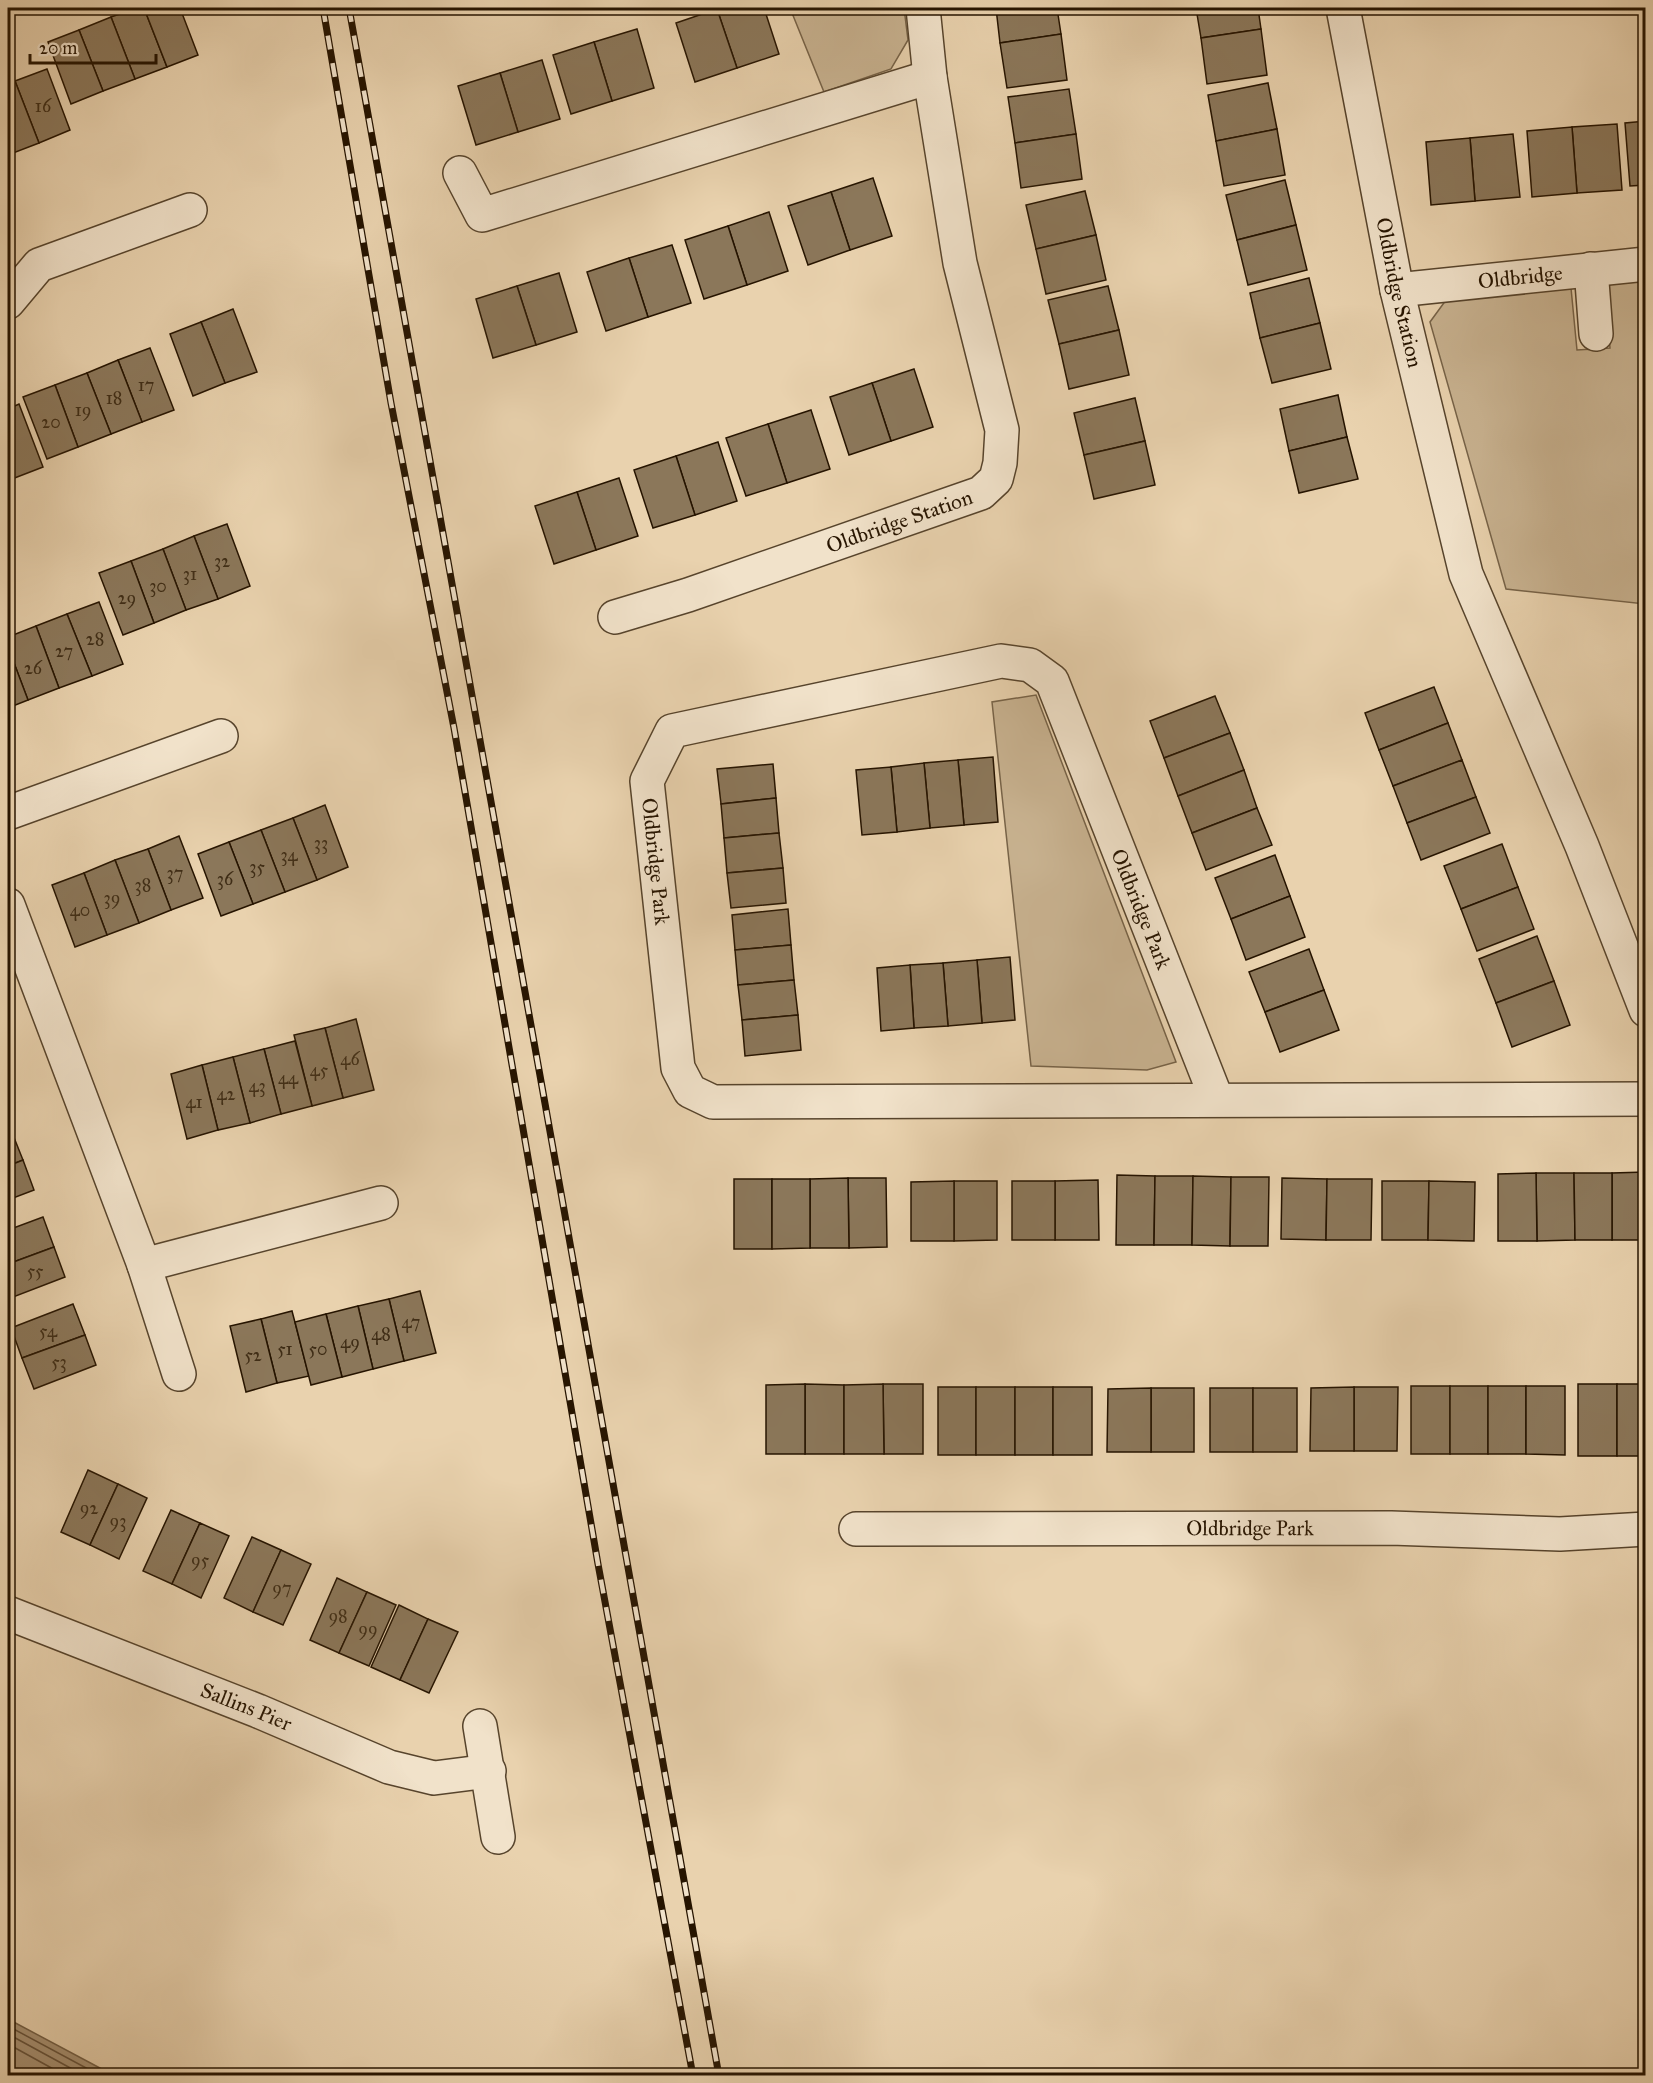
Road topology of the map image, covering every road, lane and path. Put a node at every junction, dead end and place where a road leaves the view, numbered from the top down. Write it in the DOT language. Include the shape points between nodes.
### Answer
graph roads {
  1 [pos="923,8"];
  2 [pos="1343,8"];
  3 [pos="930,77"];
  4 [pos="460,173"];
  5 [pos="190,210"];
  6 [pos="1646,264"];
  7 [pos="1591,269"];
  8 [pos="1397,290"];
  9 [pos="8,302"];
  10 [pos="1596,334"];
  11 [pos="615,617"];
  12 [pos="221,736"];
  13 [pos="8,813"];
  14 [pos="8,906"];
  15 [pos="1646,1011"];
  16 [pos="1217,1100"];
  17 [pos="1646,1100"];
  18 [pos="381,1203"];
  19 [pos="144,1265"];
  20 [pos="179,1374"];
  21 [pos="856,1529"];
  22 [pos="1646,1529"];
  23 [pos="8,1613"];
  24 [pos="480,1726"];
  25 [pos="489,1771"];
  26 [pos="498,1837"];
  1 -- 3 [label="street, Oldbridge Station"];
  2 -- 8 [label="street, Oldbridge Station"];
  3 -- 4 [label="street" via="482,215"];
  3 -- 11 [label="street, Oldbridge Station" via="960,263 1002,430 996,479 981,494"];
  5 -- 9 [label="street" via="39,265"];
  6 -- 7 [label="street, Oldbridge"];
  7 -- 8 [label="street, Oldbridge"];
  7 -- 10 [label="street"];
  8 -- 15 [label="street, Oldbridge Station" via="1466,574 1582,846"];
  12 -- 13 [label="street"];
  14 -- 19 [label="street"];
  16 -- 16 [label="street, Oldbridge Park" via="1052,681 1030,665 1001,661 672,731 647,781 678,1068 690,1091 713,1102"];
  16 -- 17 [label="street, Oldbridge Park"];
  18 -- 19 [label="street"];
  19 -- 20 [label="street"];
  21 -- 22 [label="street, Oldbridge Park" via="1379,1528 1560,1534"];
  23 -- 25 [label="street, Sallins Pier" via="389,1767 434,1779"];
  24 -- 25 [label="street"];
  25 -- 26 [label="street"];
}
